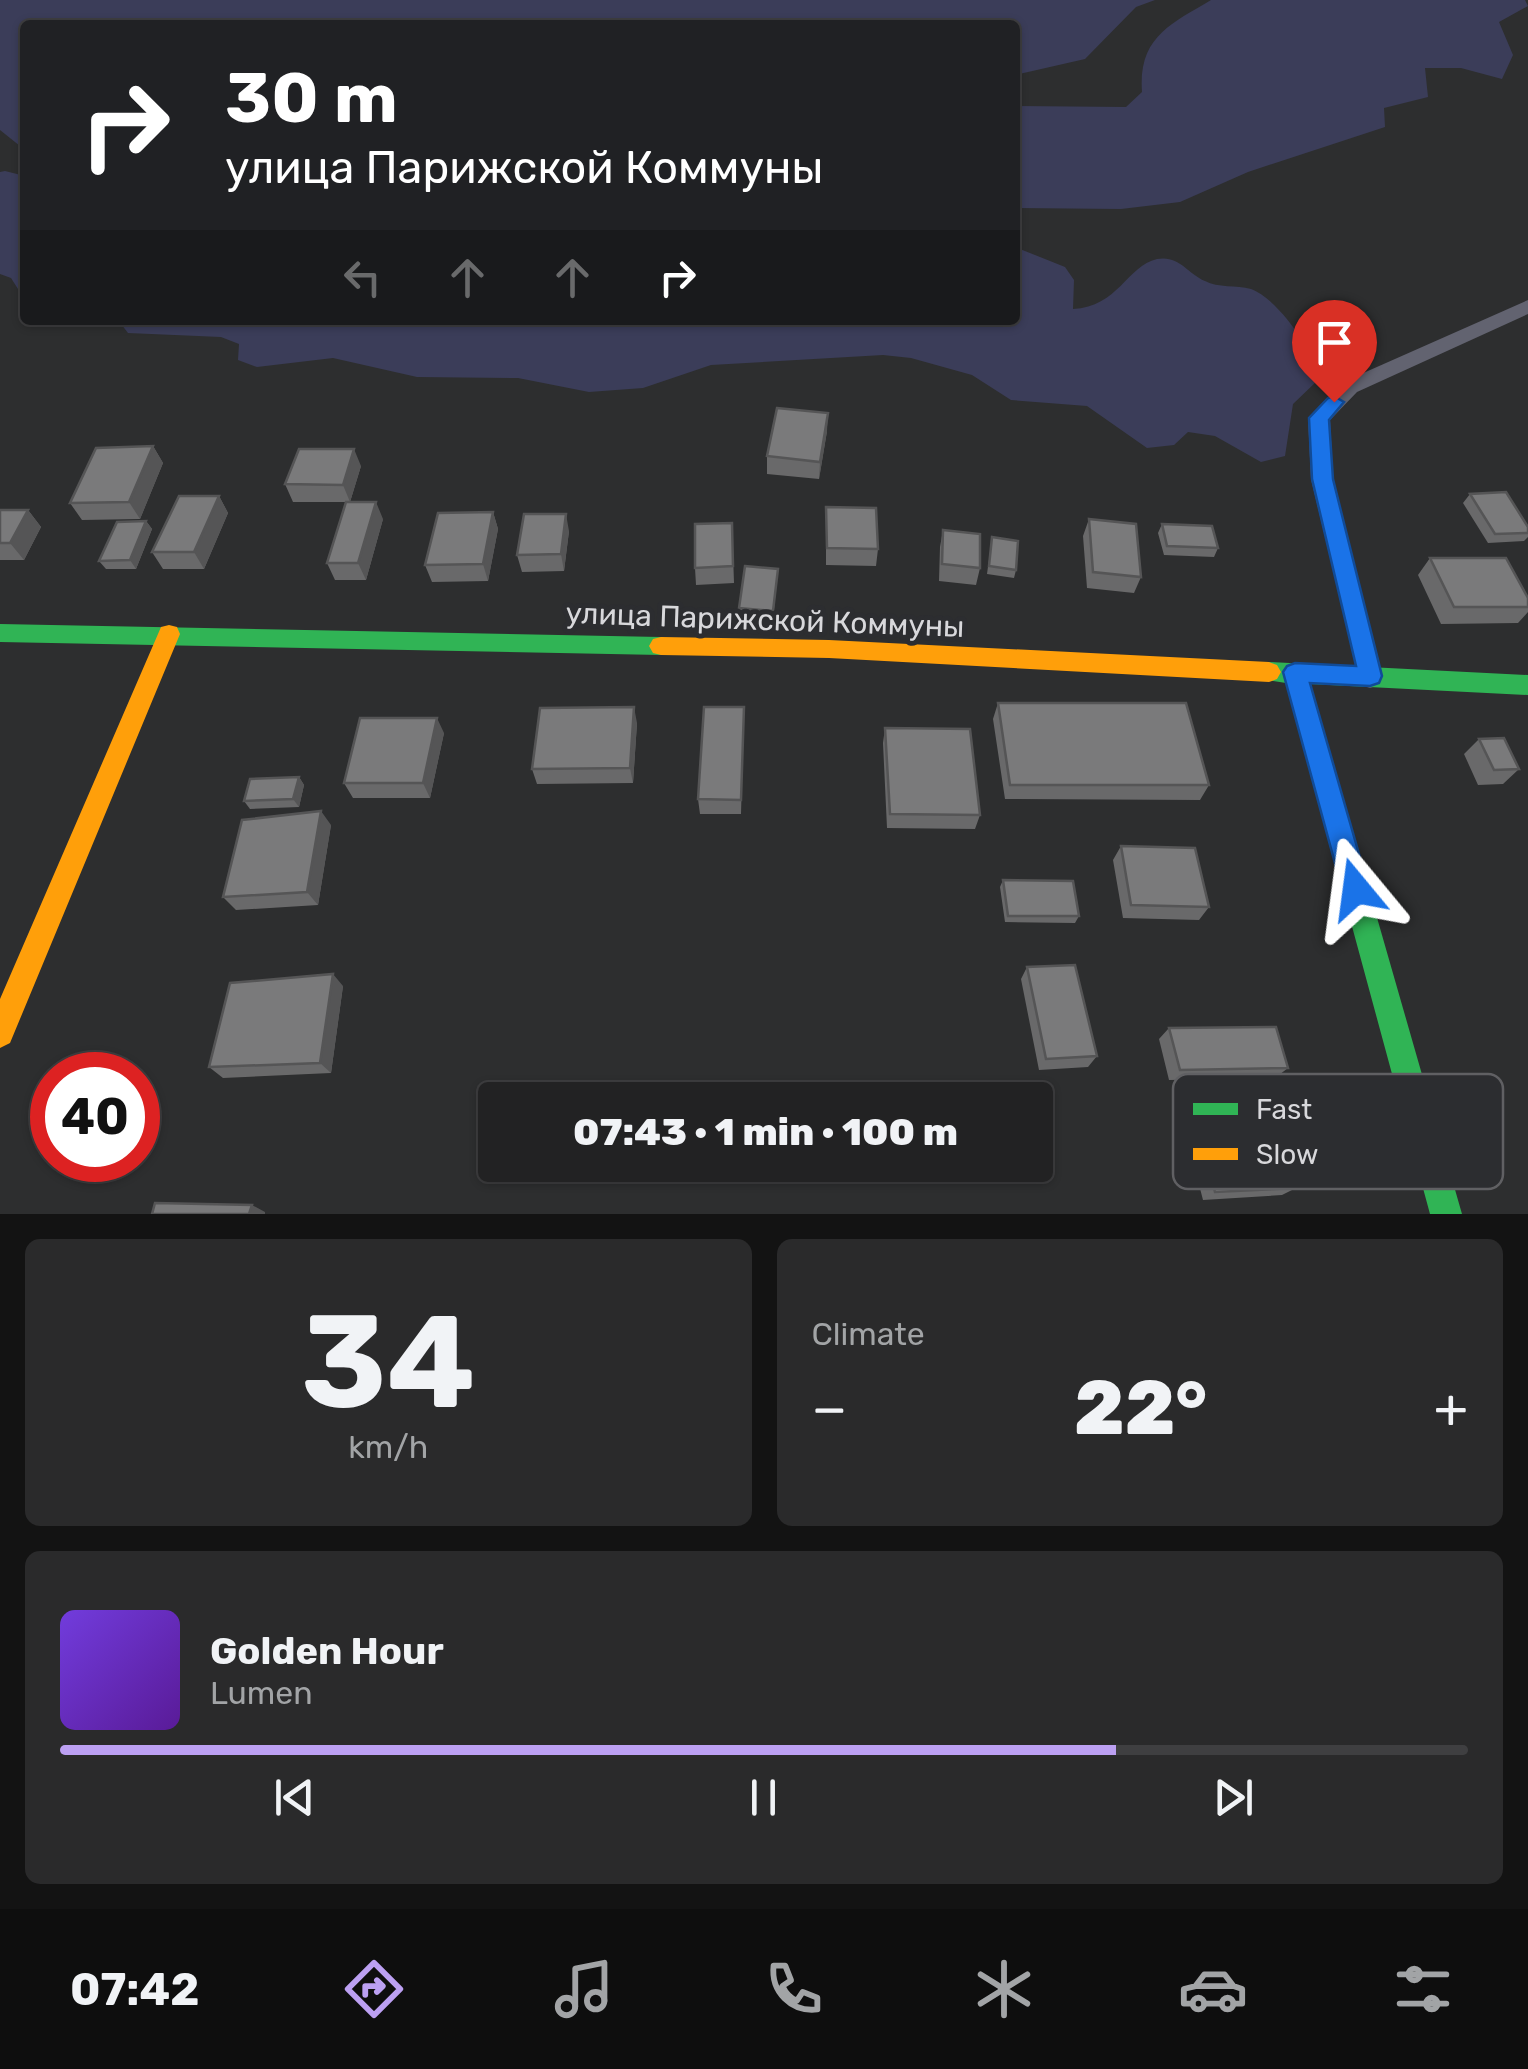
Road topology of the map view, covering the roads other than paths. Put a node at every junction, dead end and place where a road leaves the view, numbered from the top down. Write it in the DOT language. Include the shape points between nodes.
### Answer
graph roads {
  1 [pos="1528,306"];
  2 [pos="0,632"];
  3 [pos="169,634"];
  4 [pos="1295,672"];
  5 [pos="1370,676"];
  6 [pos="1528,685"];
  7 [pos="0,1033"];
  8 [pos="1407,1074"];
  9 [pos="1439,1189"];
  10 [pos="1446,1214"];
  1 -- 5 [label="lane" via="1350,387 1319,418 1322,479"];
  2 -- 3 [label="street, улица Парижской Коммуны"];
  3 -- 4 [label="street, улица Парижской Коммуны" via="829,649"];
  3 -- 7 [label="street"];
  4 -- 5 [label="street, улица Парижской Коммуны"];
  4 -- 8 [label="street"];
  5 -- 6 [label="street, улица Парижской Коммуны"];
  9 -- 10 [label="street"];
}
